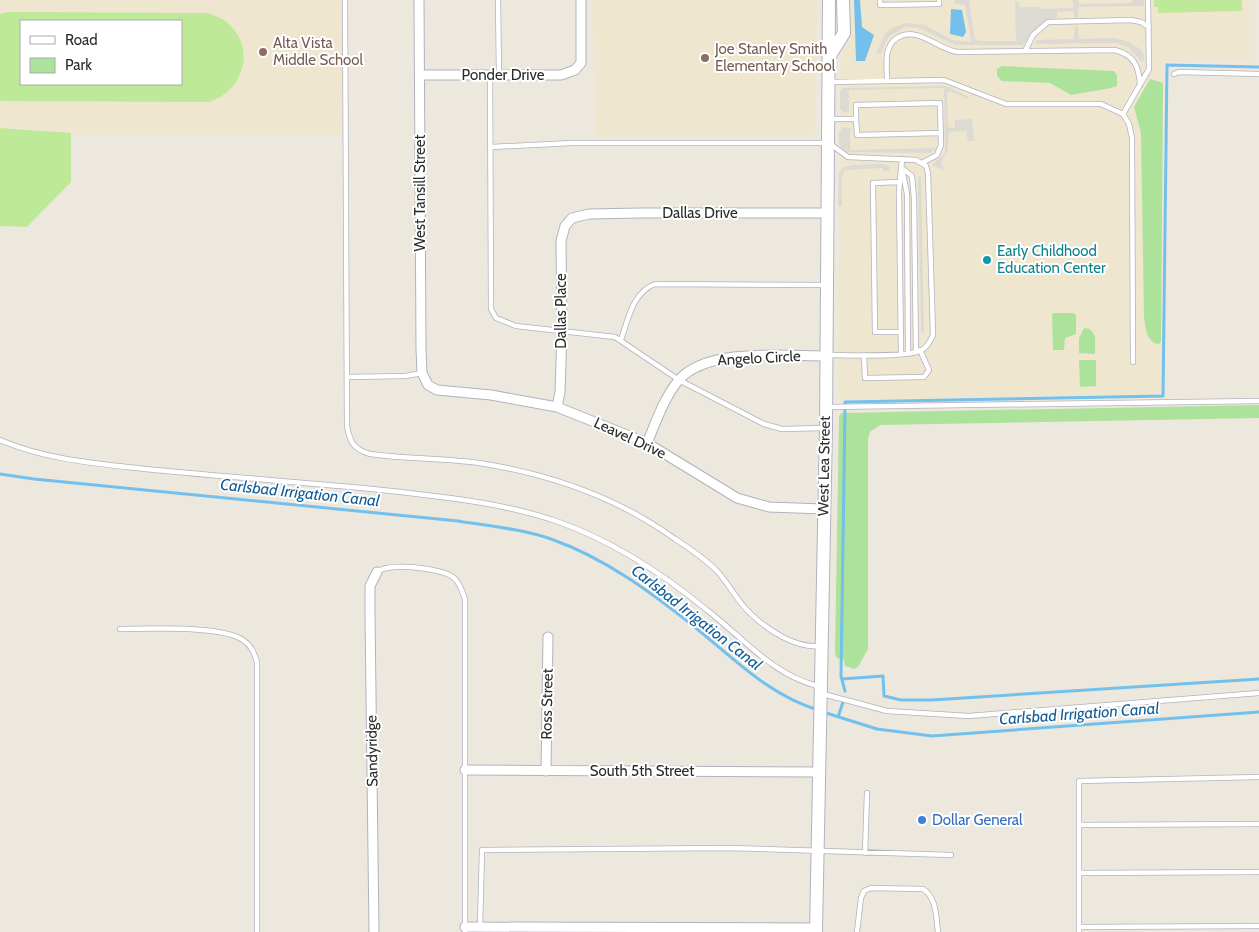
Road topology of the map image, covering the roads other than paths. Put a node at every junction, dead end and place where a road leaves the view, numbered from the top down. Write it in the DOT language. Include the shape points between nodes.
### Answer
graph roads {
  1 [pos="346,0"];
  2 [pos="419,0"];
  3 [pos="498,0"];
  4 [pos="581,0"];
  5 [pos="829,0"];
  6 [pos="843,0"];
  7 [pos="880,0"];
  8 [pos="939,0"];
  9 [pos="1148,0"];
  10 [pos="1149,27"];
  11 [pos="1025,51"];
  12 [pos="829,56"];
  13 [pos="1174,74"];
  14 [pos="1259,74"];
  15 [pos="420,75"];
  16 [pos="494,75"];
  17 [pos="887,81"];
  18 [pos="829,82"];
  19 [pos="1140,85"];
  20 [pos="1123,114"];
  21 [pos="829,119"];
  22 [pos="856,119"];
  23 [pos="940,133"];
  24 [pos="829,143"];
  25 [pos="491,147"];
  26 [pos="902,159"];
  27 [pos="922,163"];
  28 [pos="903,169"];
  29 [pos="900,182"];
  30 [pos="828,213"];
  31 [pos="572,218"];
  32 [pos="827,285"];
  33 [pos="562,331"];
  34 [pos="900,332"];
  35 [pos="621,340"];
  36 [pos="918,351"];
  37 [pos="908,352"];
  38 [pos="864,354"];
  39 [pos="900,354"];
  40 [pos="826,356"];
  41 [pos="1133,362"];
  42 [pos="422,372"];
  43 [pos="347,377"];
  44 [pos="679,380"];
  45 [pos="428,385"];
  46 [pos="1259,401"];
  47 [pos="557,407"];
  48 [pos="826,407"];
  49 [pos="826,428"];
  50 [pos="0,440"];
  51 [pos="647,443"];
  52 [pos="823,509"];
  53 [pos="377,572"];
  54 [pos="120,629"];
  55 [pos="548,637"];
  56 [pos="822,646"];
  57 [pos="821,690"];
  58 [pos="1259,693"];
  59 [pos="465,770"];
  60 [pos="546,771"];
  61 [pos="820,772"];
  62 [pos="1259,777"];
  63 [pos="867,793"];
  64 [pos="1259,824"];
  65 [pos="1079,826"];
  66 [pos="818,852"];
  67 [pos="865,853"];
  68 [pos="951,855"];
  69 [pos="1259,872"];
  70 [pos="1079,873"];
  71 [pos="1259,926"];
  72 [pos="480,927"];
  73 [pos="465,929"];
  74 [pos="816,930"];
  75 [pos="1078,930"];
  76 [pos="257,932"];
  77 [pos="374,932"];
  78 [pos="857,932"];
  79 [pos="938,932"];
  1 -- 43 [label="lane"];
  2 -- 15 [label="street, West Tansill Street"];
  3 -- 16 [label="lane"];
  4 -- 16 [label="street, Ponder Drive" via="581,63 574,70 561,75"];
  5 -- 12 [label="main road, West Lea Street"];
  6 -- 12 [label="main road" via="844,33"];
  7 -- 8 [label="lane" via="880,5 939,4"];
  9 -- 10 [label="lane"];
  10 -- 11 [label="lane" via="1131,20 1048,22 1033,35"];
  10 -- 19 [label="lane" via="1148,69"];
  11 -- 17 [label="lane" via="952,51 916,34 908,34 890,45"];
  11 -- 19 [label="lane" via="1123,52 1136,63"];
  12 -- 18 [label="main road, West Lea Street"];
  13 -- 14 [label="lane"];
  15 -- 16 [label="street, Ponder Drive"];
  15 -- 42 [label="street, West Tansill Street"];
  16 -- 25 [label="lane"];
  17 -- 18 [label="lane"];
  17 -- 20 [label="lane" via="944,80 1006,104 1101,104"];
  18 -- 21 [label="main road, West Lea Street"];
  19 -- 20 [label="lane"];
  20 -- 41 [label="lane" via="1132,138"];
  21 -- 22 [label="lane"];
  21 -- 24 [label="main road, West Lea Street"];
  22 -- 23 [label="lane" via="857,136"];
  22 -- 23 [label="lane" via="856,105 940,103"];
  23 -- 27 [label="lane" via="941,145 937,155"];
  24 -- 25 [label="lane" via="580,143"];
  24 -- 26 [label="lane" via="848,157"];
  24 -- 30 [label="main road, West Lea Street"];
  25 -- 33 [label="lane" via="492,314 502,322 516,326"];
  26 -- 27 [label="lane"];
  26 -- 28 [label="lane"];
  27 -- 36 [label="lane" via="928,173 933,335 929,344"];
  28 -- 29 [label="lane"];
  28 -- 36 [label="lane" via="912,176 914,199"];
  28 -- 37 [label="lane" via="907,194"];
  29 -- 34 [label="lane"];
  29 -- 34 [label="lane" via="873,183 875,332"];
  30 -- 31 [label="street, Dallas Drive" via="641,212 588,214"];
  30 -- 32 [label="main road, West Lea Street"];
  31 -- 33 [label="street, Dallas Place" via="565,226 561,241"];
  32 -- 35 [label="lane" via="655,284 642,291 634,303"];
  32 -- 40 [label="main road, West Lea Street"];
  33 -- 35 [label="lane"];
  33 -- 47 [label="street, Dallas Place"];
  34 -- 39 [label="lane"];
  35 -- 44 [label="lane"];
  36 -- 37 [label="lane"];
  36 -- 38 [label="lane" via="929,370 924,377 865,378"];
  37 -- 39 [label="lane"];
  38 -- 39 [label="lane"];
  38 -- 40 [label="lane"];
  40 -- 44 [label="street, Angelo Circle" via="725,357 698,365"];
  40 -- 48 [label="main road, West Lea Street"];
  42 -- 43 [label="lane" via="406,376"];
  42 -- 45 [label="street, West Tansill Street"];
  43 -- 56 [label="lane" via="350,442 362,452 479,463 547,477 587,490 654,524 699,556 716,570 750,613 764,625 800,645"];
  44 -- 49 [label="lane" via="772,427"];
  44 -- 51 [label="street, Angelo Circle"];
  45 -- 47 [label="street, Leavel Drive" via="437,390 491,395"];
  46 -- 48 [label="lane"];
  47 -- 51 [label="street, Leavel Drive"];
  48 -- 49 [label="main road, West Lea Street"];
  49 -- 52 [label="main road, West Lea Street"];
  50 -- 57 [label="lane" via="74,461 469,500 556,521 611,546 660,574 780,670"];
  51 -- 52 [label="street, Leavel Drive" via="737,498 769,507"];
  52 -- 56 [label="main road, West Lea Street"];
  53 -- 59 [label="lane" via="387,567 440,571 454,578 462,592 465,599"];
  53 -- 77 [label="street, Sandyridge" via="371,582 370,596"];
  54 -- 76 [label="lane" via="224,632 243,640 252,649 257,662"];
  55 -- 60 [label="street, Ross Street"];
  56 -- 57 [label="main road, West Lea Street"];
  57 -- 58 [label="lane" via="887,711 969,716"];
  57 -- 61 [label="main road, West Lea Street"];
  59 -- 60 [label="street, South 5th Street"];
  59 -- 73 [label="lane"];
  60 -- 61 [label="street, South 5th Street"];
  61 -- 66 [label="main road, West Lea Street"];
  62 -- 65 [label="lane" via="1079,780"];
  63 -- 67 [label="lane"];
  64 -- 65 [label="lane"];
  65 -- 70 [label="lane"];
  66 -- 67 [label="lane"];
  66 -- 72 [label="lane" via="729,848 482,850"];
  66 -- 74 [label="main road, West Lea Street"];
  67 -- 68 [label="lane"];
  69 -- 70 [label="lane"];
  70 -- 75 [label="lane"];
  71 -- 75 [label="lane"];
  72 -- 73 [label="street"];
  72 -- 74 [label="street"];
  78 -- 79 [label="lane" via="861,898 864,891 871,888 923,889 933,901"];
}
